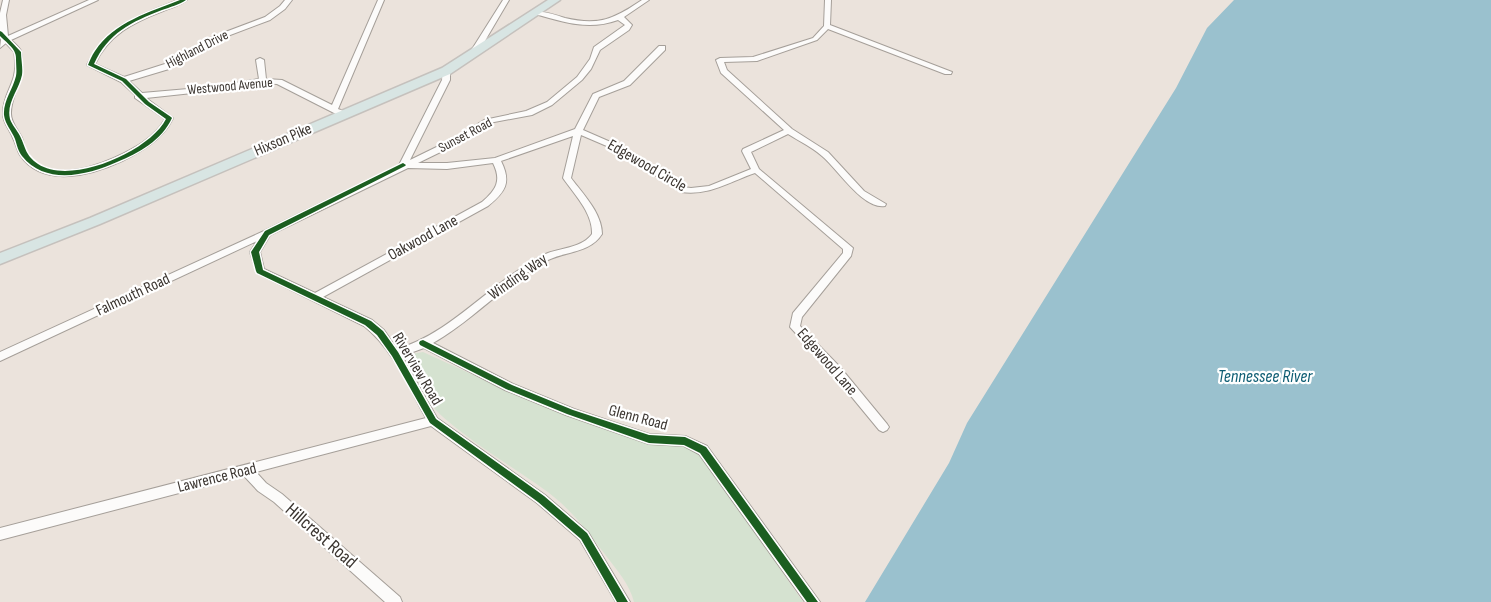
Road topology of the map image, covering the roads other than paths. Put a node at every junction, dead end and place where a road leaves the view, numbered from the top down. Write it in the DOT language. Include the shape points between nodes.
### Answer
graph roads {
  1 [pos="6,0"];
  2 [pos="95,0"];
  3 [pos="184,0"];
  4 [pos="289,0"];
  5 [pos="381,0"];
  6 [pos="506,0"];
  7 [pos="555,0"];
  8 [pos="646,0"];
  9 [pos="828,0"];
  10 [pos="536,13"];
  11 [pos="620,18"];
  12 [pos="827,26"];
  13 [pos="1,40"];
  14 [pos="662,48"];
  15 [pos="473,54"];
  16 [pos="260,60"];
  17 [pos="446,71"];
  18 [pos="948,72"];
  19 [pos="124,80"];
  20 [pos="263,80"];
  21 [pos="138,96"];
  22 [pos="338,112"];
  23 [pos="789,131"];
  24 [pos="578,132"];
  25 [pos="496,160"];
  26 [pos="403,165"];
  27 [pos="756,170"];
  28 [pos="882,204"];
  29 [pos="267,233"];
  30 [pos="0,259"];
  31 [pos="314,298"];
  32 [pos="423,343"];
  33 [pos="395,354"];
  34 [pos="0,357"];
  35 [pos="433,421"];
  36 [pos="883,427"];
  37 [pos="248,470"];
  38 [pos="0,534"];
  39 [pos="395,602"];
  40 [pos="623,602"];
  41 [pos="813,602"];
  1 -- 13 [label="street"];
  2 -- 13 [label="street"];
  3 -- 19 [label="street" via="122,26 95,51 91,65"];
  4 -- 19 [label="street, Highland Drive" via="270,17 197,47 170,65"];
  5 -- 22 [label="street"];
  6 -- 15 [label="street"];
  7 -- 10 [label="main road, Hixson Pike"];
  8 -- 11 [label="street"];
  9 -- 12 [label="street"];
  10 -- 11 [label="street" via="590,25"];
  10 -- 15 [label="main road, Hixson Pike"];
  11 -- 26 [label="street, Sunset Road" via="628,25 627,29 597,49 589,70 555,101 528,114 490,120 458,140"];
  12 -- 18 [label="street"];
  12 -- 23 [label="street" via="815,39 754,59 720,60 724,71"];
  13 -- 21 [label="street" via="18,52 19,76 8,102 7,118 24,154 43,168 68,175 81,173 117,160 149,141 162,130 169,118"];
  14 -- 24 [label="street" via="627,83 596,96"];
  15 -- 17 [label="main road, Hixson Pike"];
  16 -- 20 [label="street"];
  17 -- 22 [label="main road, Hixson Pike"];
  17 -- 26 [label="street" via="446,80"];
  19 -- 21 [label="street"];
  20 -- 21 [label="street, Westwood Avenue"];
  20 -- 22 [label="street, Westwood Avenue" via="279,82"];
  22 -- 30 [label="main road, Hixson Pike" via="95,221"];
  23 -- 27 [label="street" via="746,151"];
  23 -- 28 [label="street" via="825,154 852,185"];
  24 -- 25 [label="street"];
  24 -- 27 [label="street, Edgewood Circle" via="591,134 681,189 693,192 719,186"];
  24 -- 32 [label="street, Winding Way" via="567,178 596,220 594,239 584,246 552,254 533,264"];
  25 -- 26 [label="street" via="448,166"];
  25 -- 31 [label="street, Oakwood Lane" via="504,173 502,186 485,204"];
  26 -- 29 [label="street"];
  27 -- 36 [label="street, Edgewood Lane" via="848,248 848,254 797,316 795,327"];
  29 -- 31 [label="street, Riverview Road" via="255,252 260,271"];
  29 -- 34 [label="street, Falmouth Road"];
  31 -- 33 [label="street, Riverview Road" via="368,323"];
  32 -- 33 [label="street, Winding Way"];
  32 -- 41 [label="street, Glenn Road" via="509,387 570,412 649,439 686,441 703,450"];
  33 -- 35 [label="street, Riverview Road"];
  35 -- 37 [label="street, Lawrence Road"];
  35 -- 40 [label="street, Riverview Road" via="541,499 584,536"];
  37 -- 38 [label="street, Lawrence Road"];
  37 -- 39 [label="street, Hillcrest Road" via="262,487"];
}
